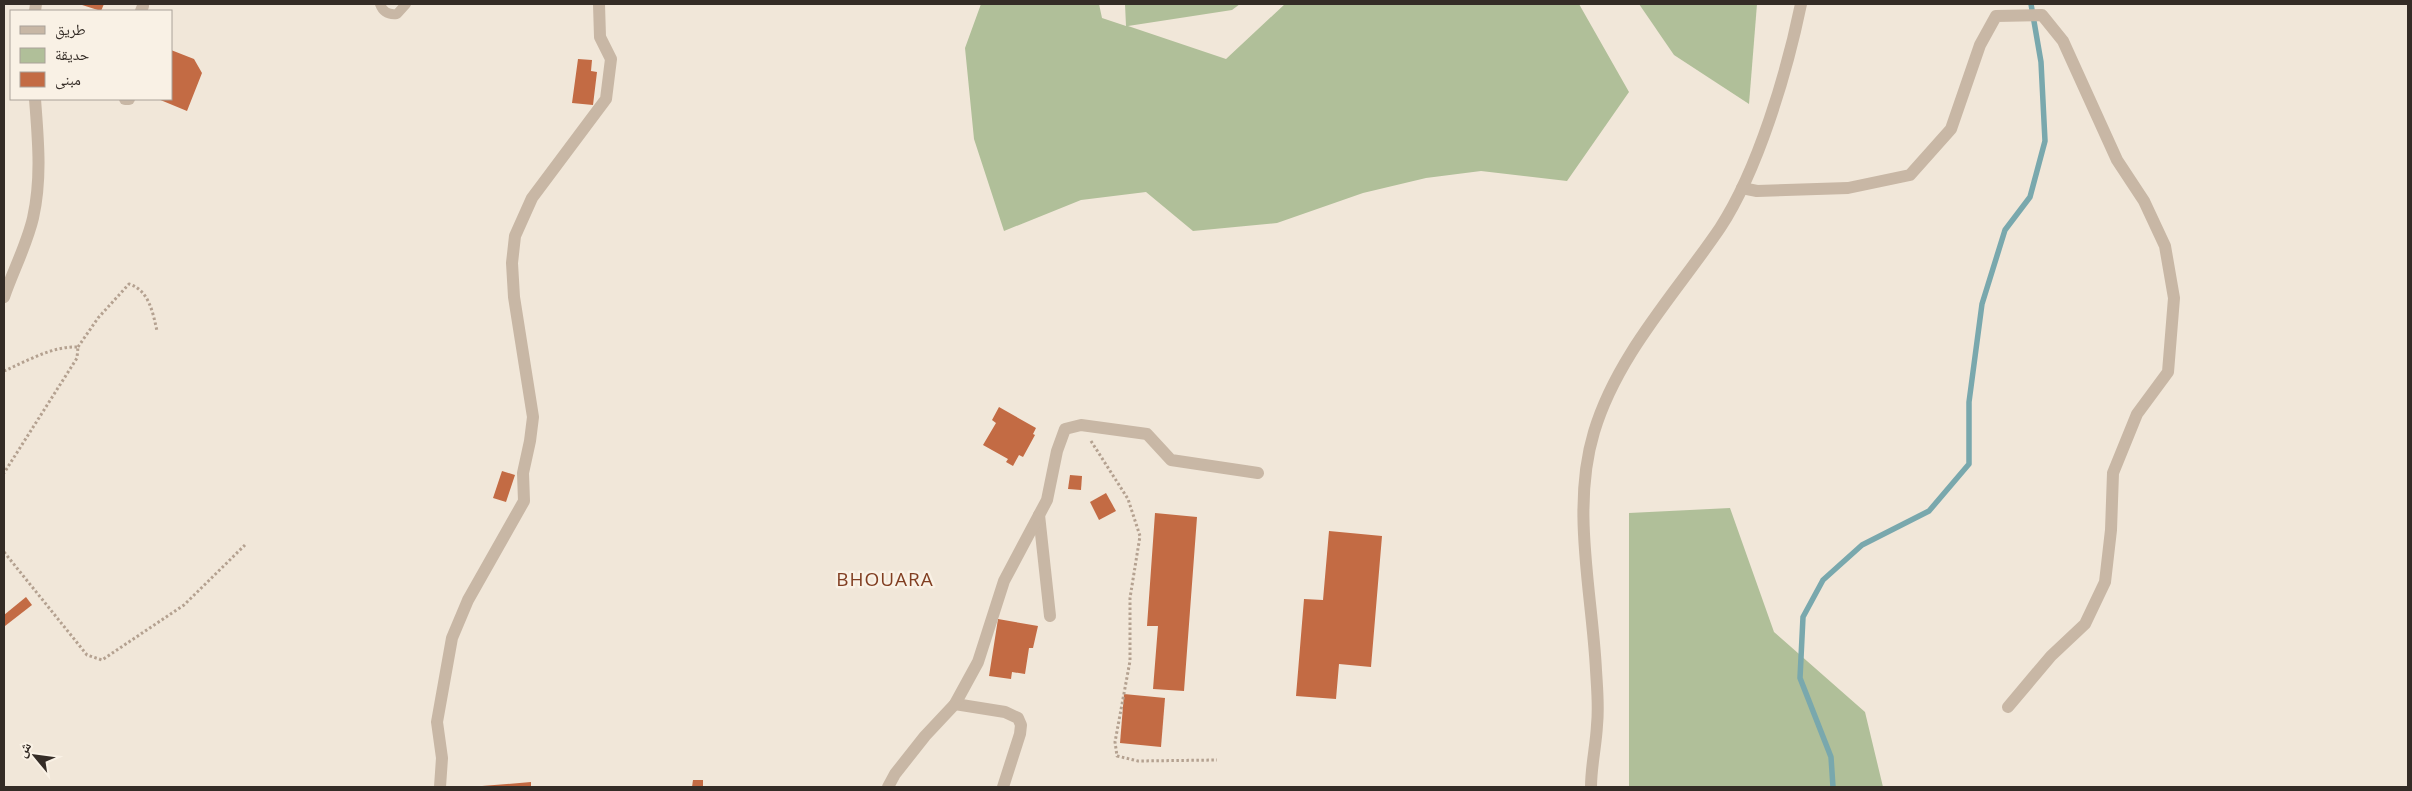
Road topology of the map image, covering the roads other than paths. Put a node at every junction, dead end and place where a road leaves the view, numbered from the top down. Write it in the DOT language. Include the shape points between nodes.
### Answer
graph roads {
  1 [pos="380,4"];
  2 [pos="406,4"];
  3 [pos="599,4"];
  4 [pos="1801,4"];
  5 [pos="35,100"];
  6 [pos="1742,188"];
  7 [pos="4,297"];
  8 [pos="1258,473"];
  9 [pos="1039,515"];
  10 [pos="1050,616"];
  11 [pos="955,704"];
  12 [pos="2008,707"];
  13 [pos="440,787"];
  14 [pos="888,787"];
  15 [pos="1003,787"];
  16 [pos="1591,787"];
  1 -- 2 [label="lane" via="391,15 397,14"];
  3 -- 13 [label="street" via="600,37 611,60 606,99 532,198 515,236 512,263 514,297 532,417 523,473 524,501 468,600 452,638 437,722 442,758"];
  4 -- 6 [label="street" via="1768,124"];
  5 -- 7 [label="street" via="39,141 33,219"];
  6 -- 12 [label="street" via="1757,191 1848,188 1910,175 1951,129 1980,45 1996,16 2042,15 2063,41 2117,160 2144,201 2165,246 2174,298 2168,372 2137,414 2113,473 2105,582 2085,624 2051,656"];
  6 -- 16 [label="street" via="1720,227 1629,358 1603,407 1594,433 1584,490 1598,723"];
  8 -- 9 [label="street" via="1171,460 1147,434 1081,425 1065,429 1047,500"];
  9 -- 10 [label="street"];
  9 -- 11 [label="street" via="1004,581 978,662"];
  11 -- 14 [label="street" via="925,736"];
  11 -- 15 [label="street" via="1005,712 1018,718 1020,734"];
}
